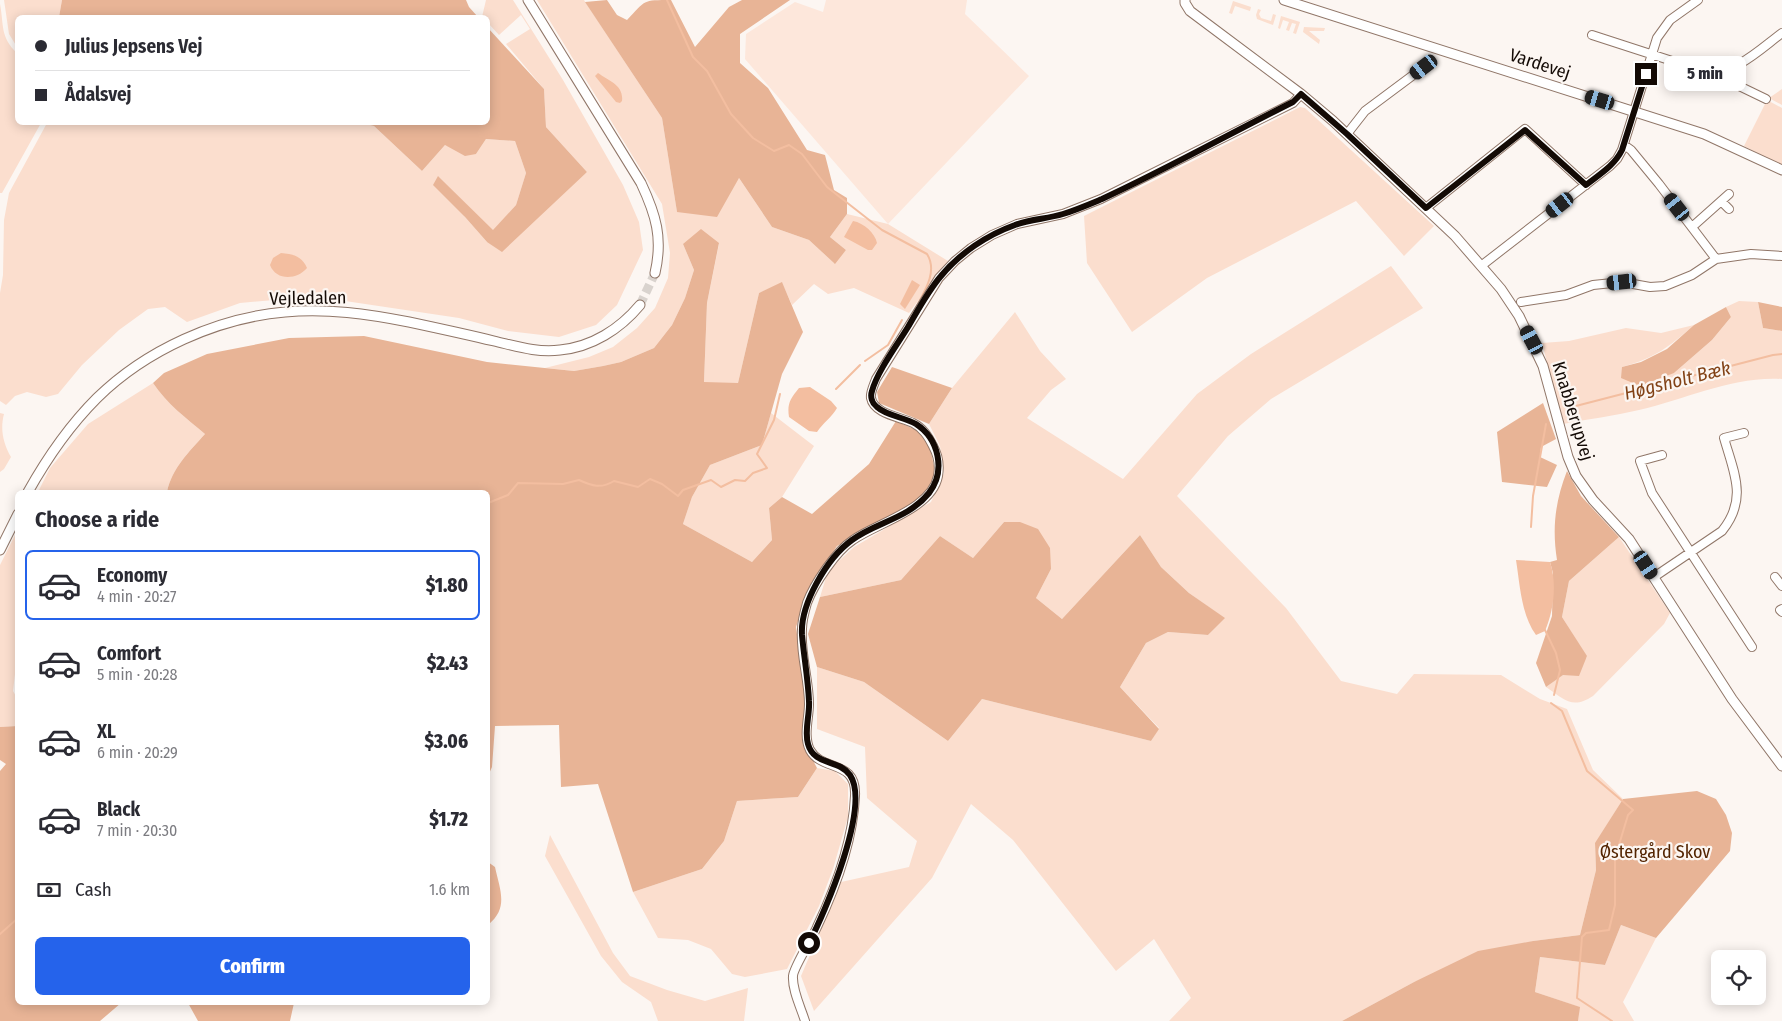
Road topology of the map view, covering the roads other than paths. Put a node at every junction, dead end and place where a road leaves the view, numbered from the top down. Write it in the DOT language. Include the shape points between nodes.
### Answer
graph roads {
  1 [pos="528,0"];
  2 [pos="1185,0"];
  3 [pos="1284,0"];
  4 [pos="1698,0"];
  5 [pos="1782,33"];
  6 [pos="1592,35"];
  7 [pos="1651,55"];
  8 [pos="1424,67"];
  9 [pos="1724,72"];
  10 [pos="1301,94"];
  11 [pos="1766,99"];
  12 [pos="1635,111"];
  13 [pos="1347,134"];
  14 [pos="1624,146"];
  15 [pos="1782,170"];
  16 [pos="1586,185"];
  17 [pos="1728,194"];
  18 [pos="1721,201"];
  19 [pos="1426,208"];
  20 [pos="1730,209"];
  21 [pos="1692,227"];
  22 [pos="1782,256"];
  23 [pos="1716,259"];
  24 [pos="1482,266"];
  25 [pos="655,274"];
  26 [pos="1532,290"];
  27 [pos="1533,301"];
  28 [pos="1521,302"];
  29 [pos="640,305"];
  30 [pos="1744,433"];
  31 [pos="1662,455"];
  32 [pos="29,490"];
  33 [pos="15,520"];
  34 [pos="0,550"];
  35 [pos="1690,552"];
  36 [pos="1775,577"];
  37 [pos="1654,578"];
  38 [pos="1782,586"];
  39 [pos="1752,647"];
  40 [pos="1782,766"];
  41 [pos="805,1021"];
  1 -- 25 [label="street" via="650,202 659,240"];
  2 -- 10 [label="street, Knabberupvej" via="1190,11"];
  3 -- 12 [label="street, Vardevej"];
  4 -- 7 [label="street" via="1663,28"];
  5 -- 9 [label="street" via="1736,67"];
  6 -- 7 [label="street"];
  7 -- 9 [label="street" via="1706,72"];
  7 -- 12 [label="street"];
  8 -- 13 [label="street" via="1365,111"];
  9 -- 11 [label="street" via="1737,85"];
  10 -- 13 [label="street, Knabberupvej"];
  10 -- 41 [label="street" via="1293,102 1101,199 1063,214 1017,224 971,248 939,278 876,379 871,392 874,405 914,423 927,433 939,462 938,478 929,493 912,509 852,540 834,558 807,602 802,629 809,702 808,747 814,756 844,769 850,776 855,795 846,852 833,890 792,975"];
  12 -- 14 [label="street"];
  12 -- 15 [label="street, Vardevej" via="1704,134"];
  13 -- 19 [label="street, Knabberupvej"];
  14 -- 16 [label="street" via="1617,159"];
  14 -- 21 [label="street" via="1631,150"];
  16 -- 19 [label="street" via="1525,130"];
  16 -- 24 [label="street"];
  17 -- 18 [label="street"];
  18 -- 20 [label="street"];
  18 -- 21 [label="street"];
  19 -- 24 [label="street, Knabberupvej"];
  21 -- 23 [label="street"];
  22 -- 23 [label="street" via="1751,254"];
  23 -- 27 [label="street" via="1692,275 1665,286 1650,288 1622,282 1593,285 1566,295"];
  24 -- 37 [label="street, Knabberupvej" via="1502,289 1532,340 1576,476 1629,539"];
  26 -- 27 [label="street"];
  27 -- 28 [label="street"];
  29 -- 32 [label="street, Vejledalen" via="603,337 574,348 558,350 524,349 410,322 332,311 285,312 223,325 159,352 111,386 75,422 51,453"];
  30 -- 35 [label="street" via="1724,438 1738,486 1734,513 1722,532"];
  31 -- 35 [label="street" via="1640,461 1652,492"];
  33 -- 34 [label="street"];
  35 -- 37 [label="street"];
  35 -- 39 [label="street"];
  36 -- 38 [label="street"];
  37 -- 40 [label="street, Knabberupvej" via="1732,699"];
}
